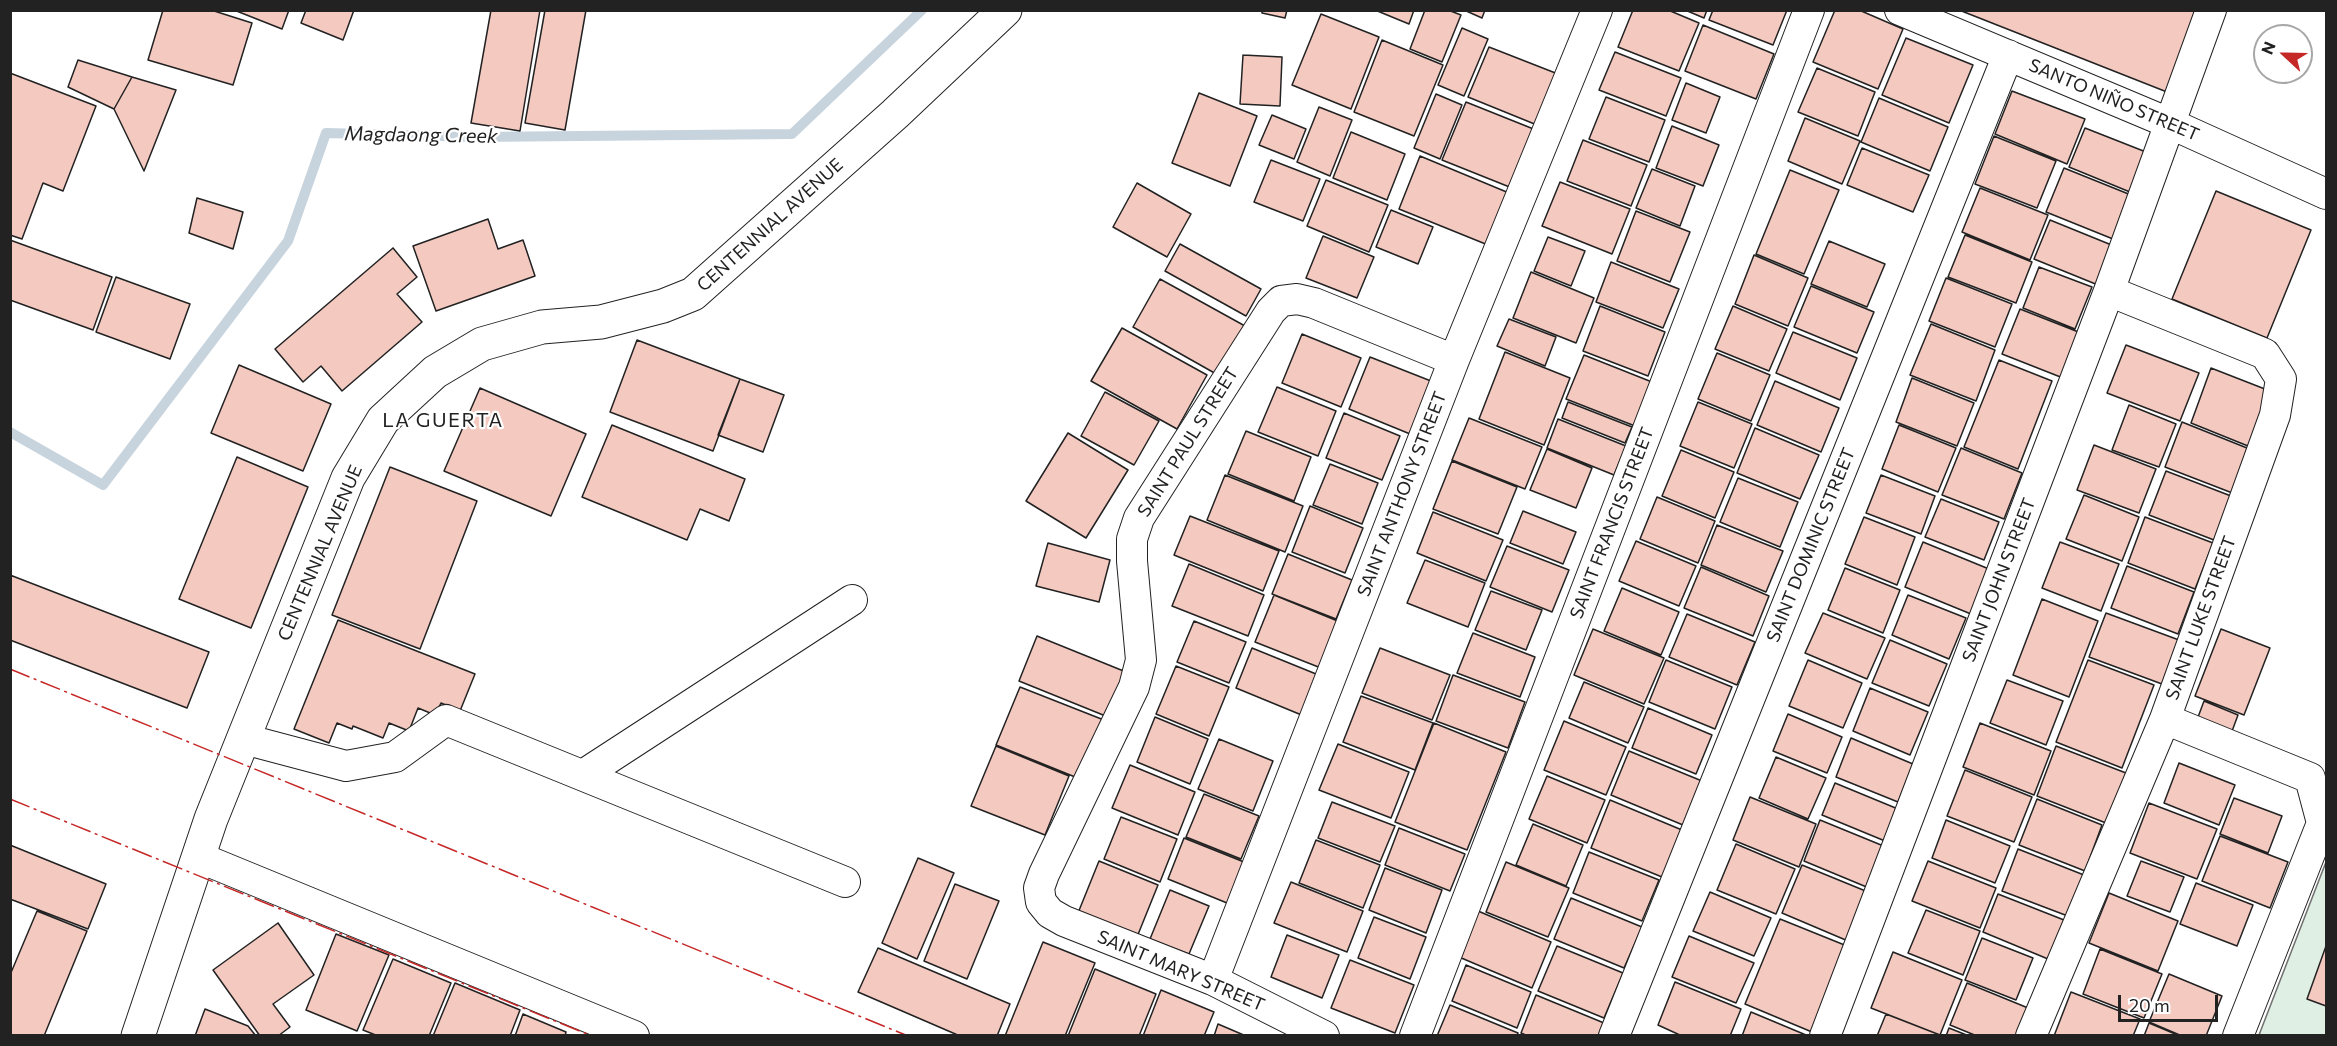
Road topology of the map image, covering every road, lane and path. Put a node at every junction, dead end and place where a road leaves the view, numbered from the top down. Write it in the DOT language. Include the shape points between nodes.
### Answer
graph roads {
  1 [pos="1005,10"];
  2 [pos="1597,10"];
  3 [pos="1809,10"];
  4 [pos="1900,10"];
  5 [pos="2211,10"];
  6 [pos="2008,55"];
  7 [pos="2169,123"];
  8 [pos="2313,188"];
  9 [pos="2109,291"];
  10 [pos="1454,360"];
  11 [pos="852,600"];
  12 [pos="2165,719"];
  13 [pos="244,739"];
  14 [pos="583,775"];
  15 [pos="198,857"];
  16 [pos="846,882"];
  17 [pos="1041,902"];
  18 [pos="1213,980"];
  19 [pos="138,1035"];
  20 [pos="634,1035"];
  21 [pos="1324,1035"];
  22 [pos="1414,1035"];
  23 [pos="1614,1035"];
  24 [pos="1825,1035"];
  25 [pos="2031,1035"];
  26 [pos="2238,1035"];
  1 -- 13 [label="street, CENTENNIAL AVENUE" via="693,294 601,322 542,327 483,344 435,372 391,411 348,478"];
  2 -- 10 [label="street, SAINT ANTHONY STREET"];
  3 -- 22 [label="street, SAINT FRANCIS STREET"];
  4 -- 6 [label="street, SANTO NIÑO STREET"];
  5 -- 7 [label="street, SAINT JOHN STREET"];
  6 -- 7 [label="street, SANTO NIÑO STREET"];
  6 -- 23 [label="street, SAINT DOMINIC STREET"];
  7 -- 8 [label="street, SANTO NIÑO STREET"];
  7 -- 9 [label="street, SAINT JOHN STREET"];
  9 -- 12 [label="street, SAINT LUKE STREET" via="2265,354 2281,379 2275,415"];
  9 -- 24 [label="street, SAINT JOHN STREET"];
  10 -- 17 [label="street, SAINT PAUL STREET" via="1297,298 1281,301 1271,311 1139,518 1132,540 1132,561 1141,660 1134,687 1044,874 1039,888"];
  10 -- 18 [label="street, SAINT ANTHONY STREET"];
  11 -- 14 [label="street"];
  12 -- 25 [label="street, SAINT LUKE STREET"];
  12 -- 26 [label="street" via="2310,778 2322,823"];
  13 -- 14 [label="street" via="346,766 395,757 446,720"];
  13 -- 15 [label="street, CENTENNIAL AVENUE"];
  14 -- 16 [label="street"];
  15 -- 19 [label="street, CENTENNIAL AVENUE"];
  15 -- 20 [label="street"];
  17 -- 18 [label="street, SAINT MARY STREET" via="1064,921"];
  18 -- 21 [label="street, SAINT MARY STREET"];
}
